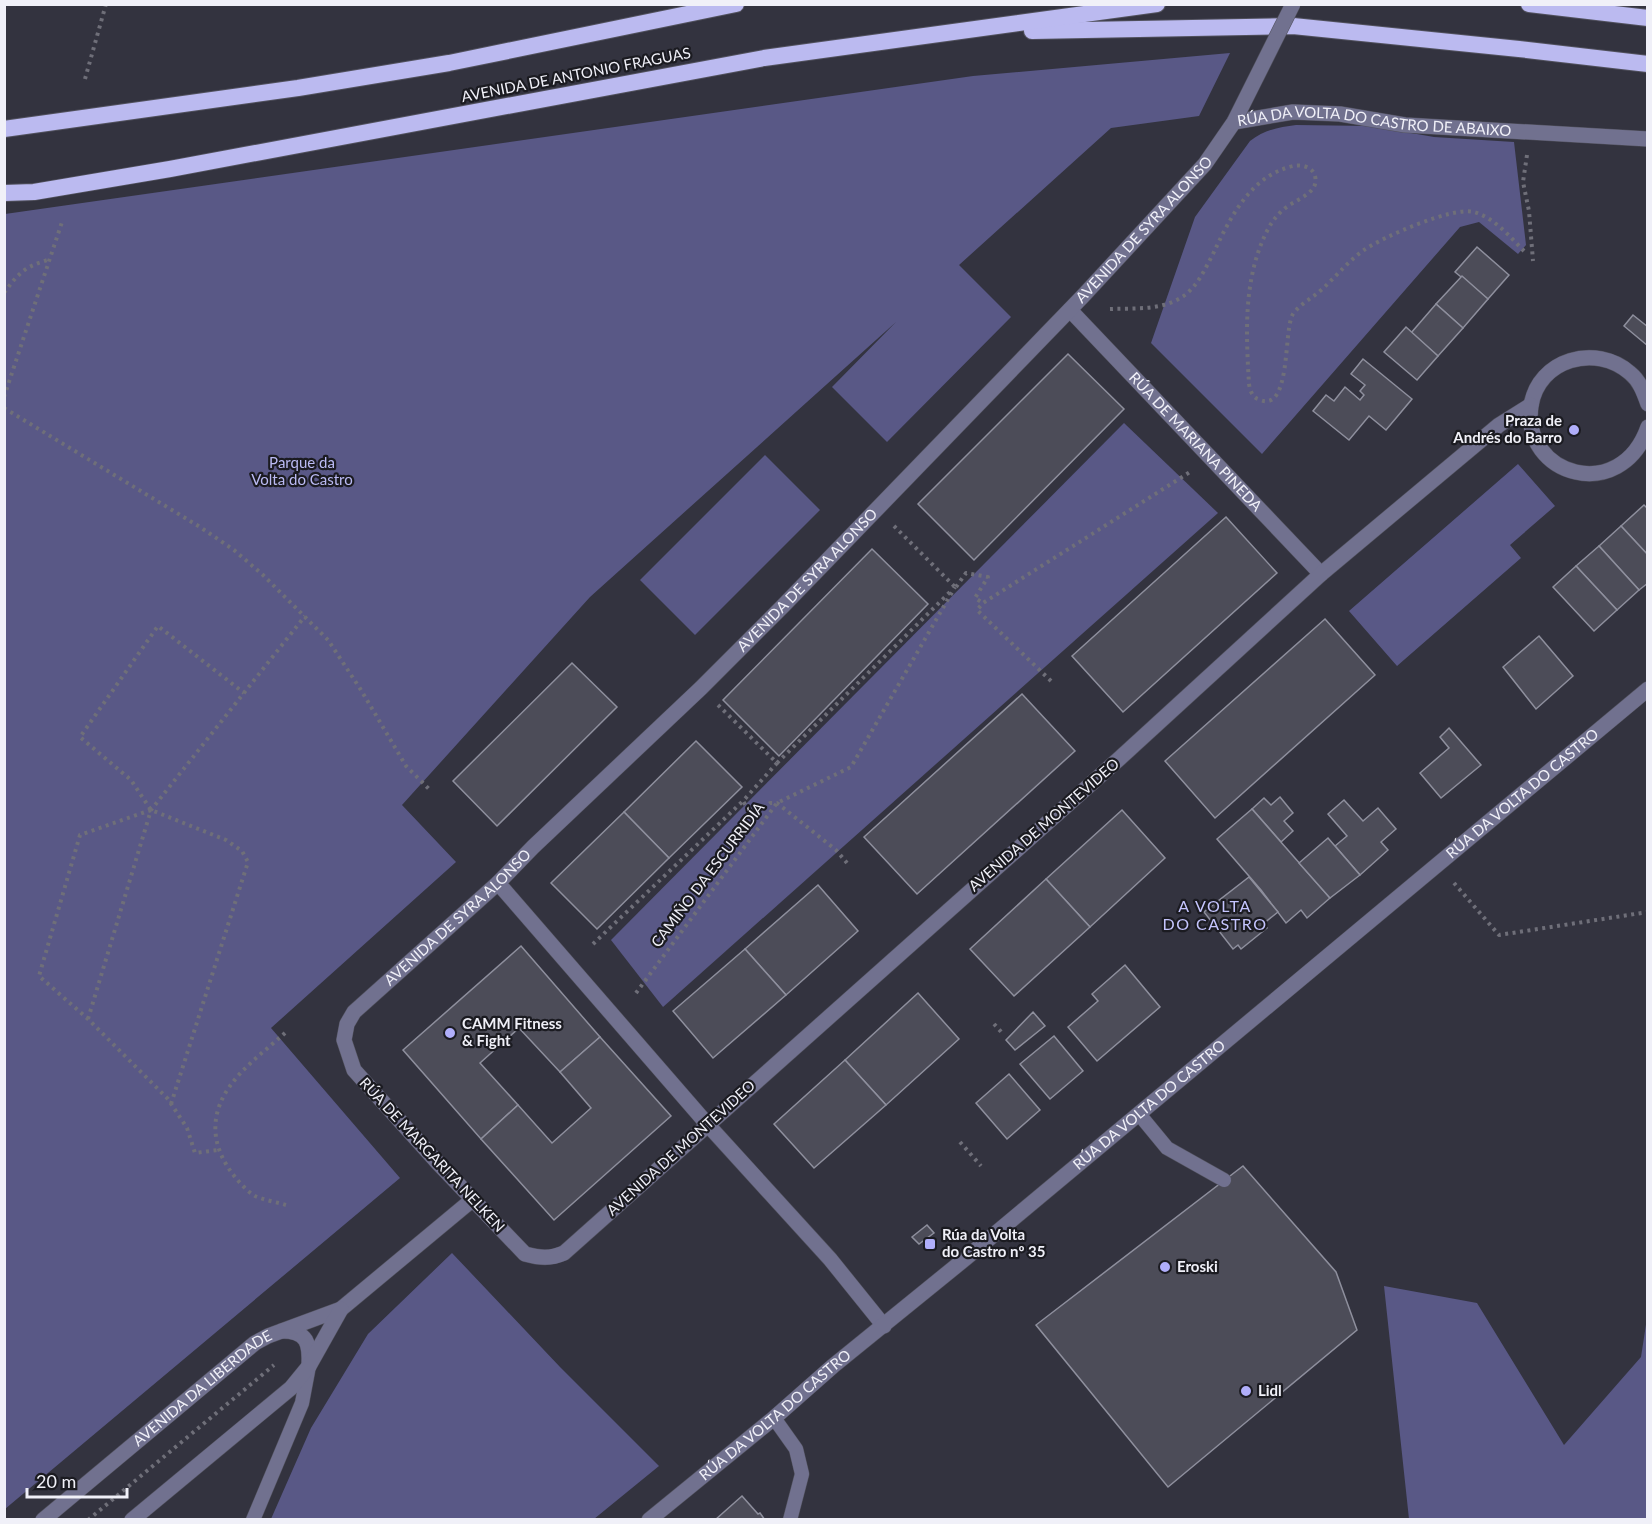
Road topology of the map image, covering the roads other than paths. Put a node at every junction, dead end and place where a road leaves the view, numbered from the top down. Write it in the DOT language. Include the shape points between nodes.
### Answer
graph roads {
  1 [pos="736,4"];
  2 [pos="1157,4"];
  3 [pos="1293,4"];
  4 [pos="1528,4"];
  5 [pos="1647,18"];
  6 [pos="959,33"];
  7 [pos="1647,64"];
  8 [pos="1234,122"];
  9 [pos="4,129"];
  10 [pos="1647,139"];
  11 [pos="4,193"];
  12 [pos="1070,310"];
  13 [pos="1647,404"];
  14 [pos="1531,405"];
  15 [pos="1647,427"];
  16 [pos="1321,574"];
  17 [pos="1647,689"];
  18 [pos="498,883"];
  19 [pos="354,1012"];
  20 [pos="1139,1114"];
  21 [pos="708,1125"];
  22 [pos="1224,1180"];
  23 [pos="472,1200"];
  24 [pos="564,1253"];
  25 [pos="342,1309"];
  26 [pos="884,1326"];
  27 [pos="282,1331"];
  28 [pos="309,1366"];
  29 [pos="774,1418"];
  30 [pos="43,1520"];
  31 [pos="132,1520"];
  32 [pos="253,1520"];
  33 [pos="649,1520"];
  34 [pos="790,1520"];
  1 -- 9 [label="highway" via="449,63"];
  2 -- 6 [label="highway, AVENIDA DE ANTONIO FRAGUAS"];
  3 -- 8 [label="street, RÚA DA VOLTA DO CASTRO DE ABAIXO, bridge"];
  4 -- 5 [label="highway"];
  6 -- 7 [label="highway" via="1293,26"];
  6 -- 11 [label="highway, AVENIDA DE ANTONIO FRAGUAS" via="764,58 170,169 34,192"];
  8 -- 10 [label="street, RÚA DA VOLTA DO CASTRO DE ABAIXO" via="1293,111 1405,125"];
  8 -- 12 [label="street, AVENIDA DE SYRA ALONSO" via="1205,164"];
  12 -- 16 [label="street, RÚA DE MARIANA PINEDA"];
  12 -- 18 [label="street, AVENIDA DE SYRA ALONSO" via="717,672"];
  13 -- 14 [label="street" via="1643,389 1617,363 1581,357 1563,362 1548,373"];
  14 -- 15 [label="street" via="1531,424 1537,441 1562,468 1580,473 1598,474 1631,458"];
  14 -- 16 [label="street, AVENIDA DE MONTEVIDEO" via="1499,425"];
  16 -- 21 [label="street, AVENIDA DE MONTEVIDEO"];
  17 -- 20 [label="street, RÚA DA VOLTA DO CASTRO"];
  18 -- 19 [label="street, AVENIDA DE SYRA ALONSO"];
  18 -- 21 [label="street"];
  19 -- 23 [label="street, RÚA DE MARGARITA NELKEN" via="344,1040 354,1070"];
  20 -- 22 [label="lane" via="1167,1148"];
  20 -- 26 [label="street, RÚA DA VOLTA DO CASTRO"];
  21 -- 24 [label="street, AVENIDA DE MONTEVIDEO"];
  21 -- 26 [label="street" via="830,1259"];
  23 -- 24 [label="street, RÚA DE MARGARITA NELKEN" via="525,1254 547,1258"];
  23 -- 25 [label="street, AVENIDA DA LIBERDADE"];
  25 -- 27 [label="street, AVENIDA DA LIBERDADE"];
  25 -- 28 [label="street, AVENIDA DA LIBERDADE"];
  26 -- 29 [label="street, RÚA DA VOLTA DO CASTRO"];
  27 -- 28 [label="street, AVENIDA DA LIBERDADE" via="301,1334 310,1349"];
  27 -- 30 [label="street, AVENIDA DA LIBERDADE" via="255,1343"];
  28 -- 31 [label="street, AVENIDA DA LIBERDADE" via="291,1388"];
  28 -- 32 [label="lane" via="302,1403"];
  29 -- 33 [label="street, RÚA DA VOLTA DO CASTRO"];
  29 -- 34 [label="lane" via="796,1449 802,1474"];
}
